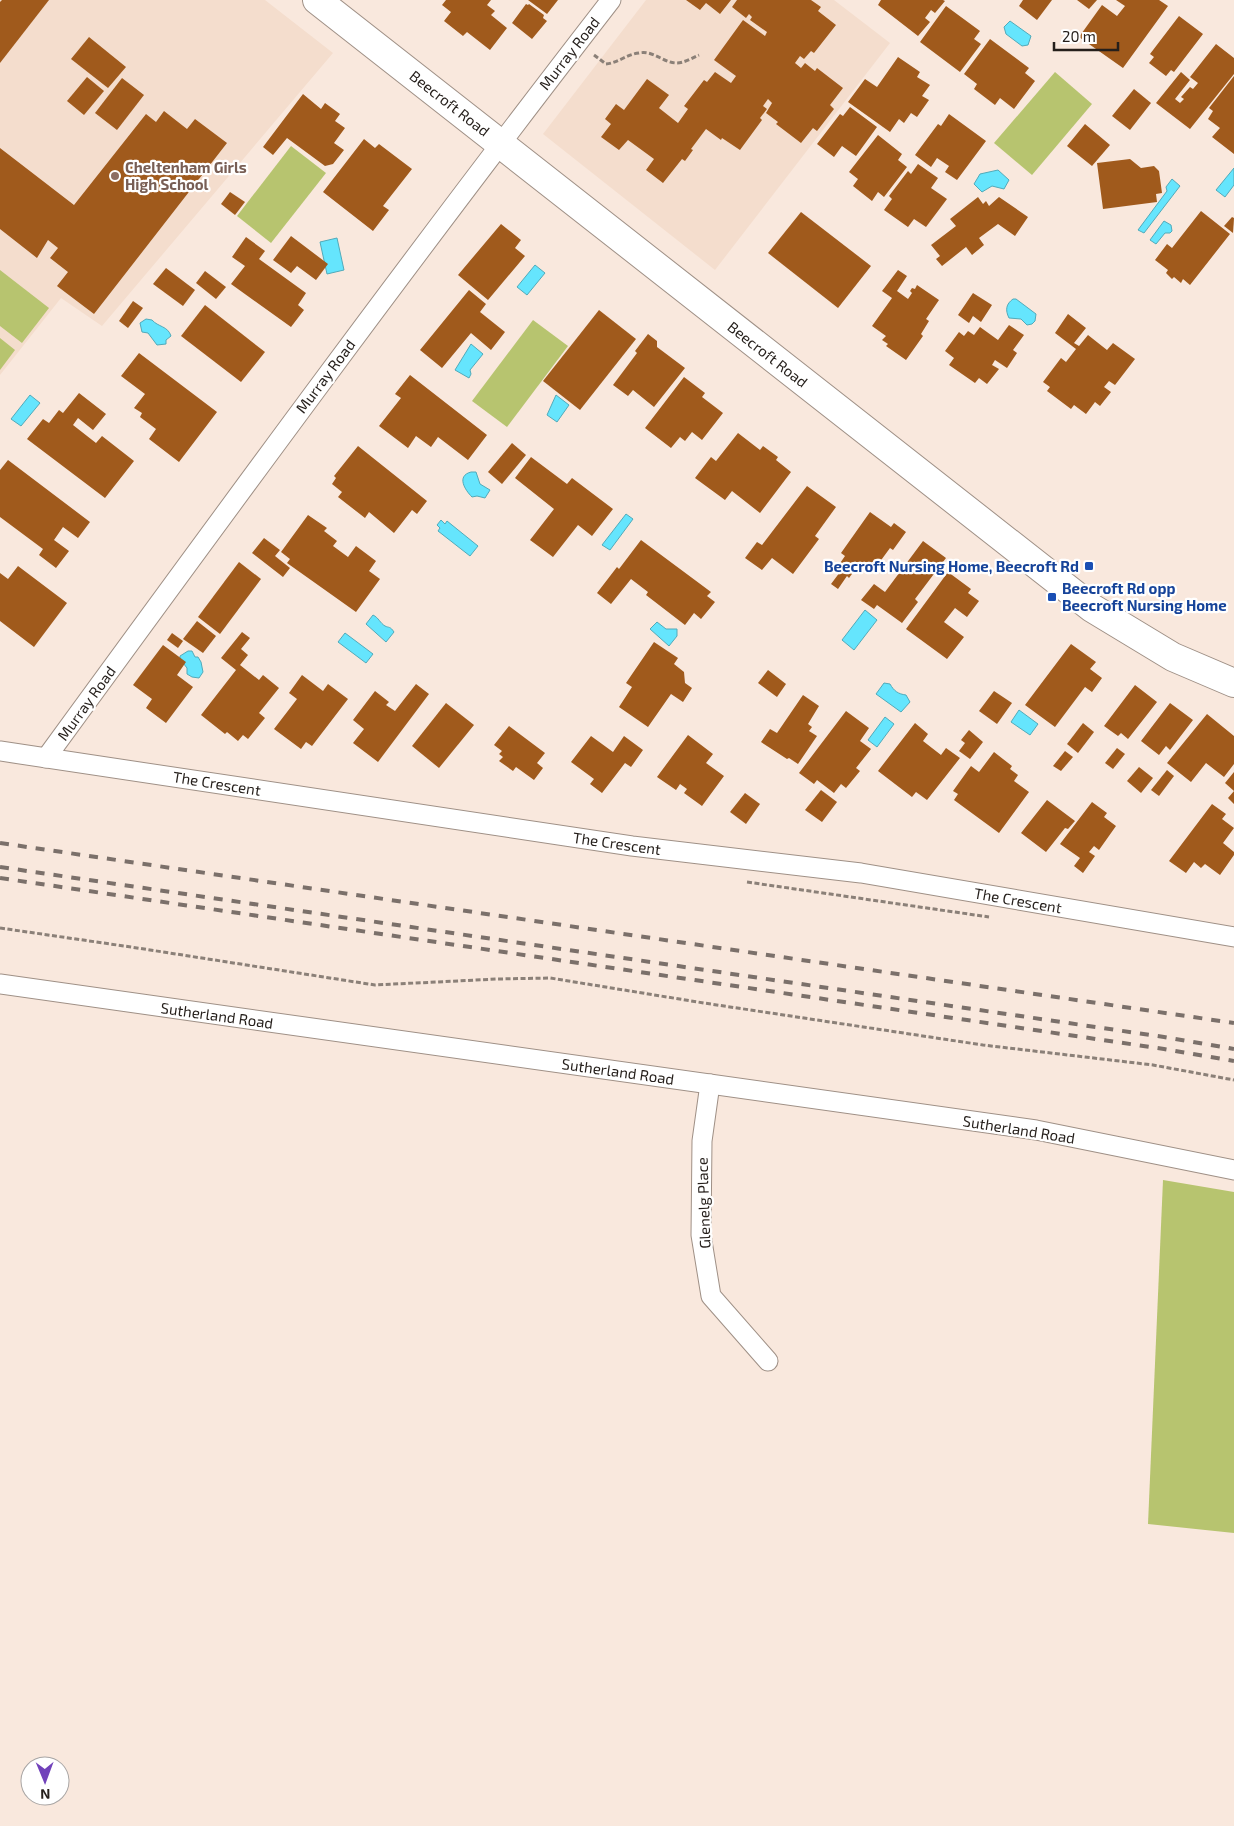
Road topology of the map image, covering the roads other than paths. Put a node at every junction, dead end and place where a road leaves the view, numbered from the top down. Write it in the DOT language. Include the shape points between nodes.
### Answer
graph roads {
  1 [pos="317,0"];
  2 [pos="610,0"];
  3 [pos="500,142"];
  4 [pos="1234,683"];
  5 [pos="0,751"];
  6 [pos="46,758"];
  7 [pos="1234,937"];
  8 [pos="0,984"];
  9 [pos="710,1084"];
  10 [pos="1234,1170"];
  11 [pos="768,1361"];
  1 -- 3 [label="main road, Beecroft Road"];
  2 -- 3 [label="street, Murray Road"];
  3 -- 4 [label="main road, Beecroft Road" via="1092,608 1174,657"];
  3 -- 6 [label="street, Murray Road"];
  5 -- 6 [label="street, The Crescent"];
  6 -- 7 [label="street, The Crescent" via="632,846 861,873"];
  8 -- 9 [label="street, Sutherland Road"];
  9 -- 10 [label="street, Sutherland Road" via="1036,1130"];
  9 -- 11 [label="street, Glenelg Place" via="702,1140 701,1235 711,1296"];
}
